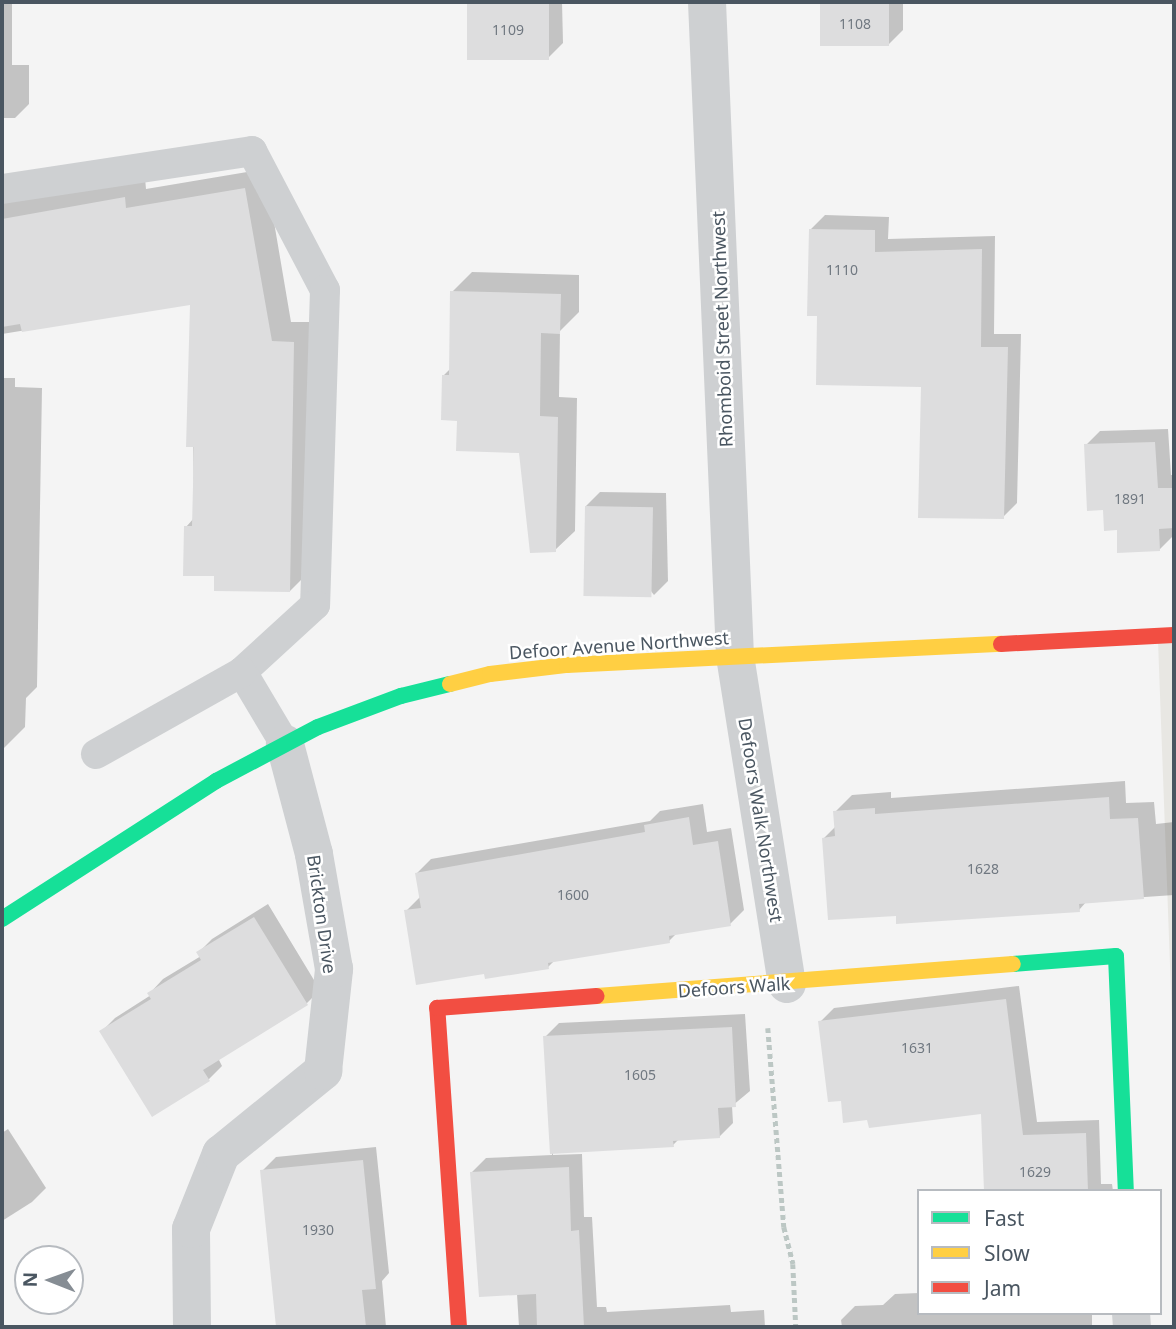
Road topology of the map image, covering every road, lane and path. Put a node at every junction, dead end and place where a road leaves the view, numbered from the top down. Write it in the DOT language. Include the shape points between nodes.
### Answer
graph roads {
  1 [pos="707,2"];
  2 [pos="2,189"];
  3 [pos="1174,635"];
  4 [pos="735,656"];
  5 [pos="242,672"];
  6 [pos="285,744"];
  7 [pos="96,754"];
  8 [pos="2,919"];
  9 [pos="776,985"];
  10 [pos="1126,1189"];
  11 [pos="192,1327"];
  12 [pos="459,1327"];
  13 [pos="796,1327"];
  1 -- 4 [label="street, Rhomboid Street Northwest"];
  2 -- 5 [label="lane" via="252,152 325,290 316,606"];
  3 -- 4 [label="street, Defoor Avenue Northwest"];
  4 -- 6 [label="street, Defoor Avenue Northwest" via="490,674 401,696"];
  4 -- 9 [label="street, Defoors Walk Northwest"];
  5 -- 6 [label="lane"];
  5 -- 7 [label="lane"];
  6 -- 8 [label="street, Defoor Avenue Northwest" via="216,781"];
  6 -- 11 [label="street, Brickton Drive" via="314,854 334,970 323,1071 221,1154 191,1229"];
  9 -- 10 [label="street, Defoors Walk" via="1116,956"];
  9 -- 12 [label="street, Defoors Walk" via="437,1009"];
  9 -- 13 [label="path" via="784,1227 793,1264"];
}
